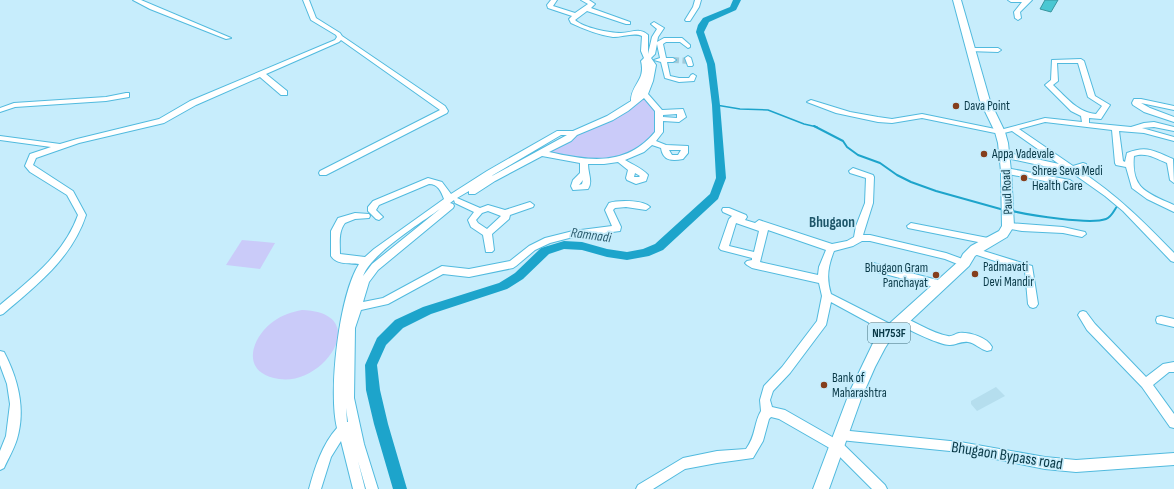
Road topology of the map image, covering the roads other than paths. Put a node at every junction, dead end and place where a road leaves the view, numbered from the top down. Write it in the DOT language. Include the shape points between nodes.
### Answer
graph roads {
  1 [pos="136,0"];
  2 [pos="306,0"];
  3 [pos="554,0"];
  4 [pos="584,0"];
  5 [pos="698,0"];
  6 [pos="957,0"];
  7 [pos="1011,0"];
  8 [pos="1029,1"];
  9 [pos="588,9"];
  10 [pos="577,16"];
  11 [pos="1018,18"];
  12 [pos="688,20"];
  13 [pos="654,24"];
  14 [pos="637,32"];
  15 [pos="340,37"];
  16 [pos="228,38"];
  17 [pos="688,46"];
  18 [pos="970,50"];
  19 [pos="998,50"];
  20 [pos="688,58"];
  21 [pos="649,59"];
  22 [pos="663,60"];
  23 [pos="673,60"];
  24 [pos="690,65"];
  25 [pos="261,74"];
  26 [pos="693,76"];
  27 [pos="284,94"];
  28 [pos="644,94"];
  29 [pos="126,95"];
  30 [pos="634,100"];
  31 [pos="811,102"];
  32 [pos="1174,108"];
  33 [pos="0,110"];
  34 [pos="1084,115"];
  35 [pos="1174,120"];
  36 [pos="1085,124"];
  37 [pos="1012,128"];
  38 [pos="1133,129"];
  39 [pos="1174,129"];
  40 [pos="1000,132"];
  41 [pos="1118,132"];
  42 [pos="574,133"];
  43 [pos="0,138"];
  44 [pos="1174,139"];
  45 [pos="650,142"];
  46 [pos="58,146"];
  47 [pos="665,147"];
  48 [pos="541,153"];
  49 [pos="1005,155"];
  50 [pos="619,159"];
  51 [pos="584,162"];
  52 [pos="1124,164"];
  53 [pos="1083,166"];
  54 [pos="632,169"];
  55 [pos="1071,169"];
  56 [pos="853,170"];
  57 [pos="1006,171"];
  58 [pos="323,173"];
  59 [pos="584,174"];
  60 [pos="1174,180"];
  61 [pos="1070,183"];
  62 [pos="453,200"];
  63 [pos="530,205"];
  64 [pos="646,207"];
  65 [pos="1174,209"];
  66 [pos="726,210"];
  67 [pos="479,211"];
  68 [pos="505,213"];
  69 [pos="366,216"];
  70 [pos="379,217"];
  71 [pos="1009,222"];
  72 [pos="911,226"];
  73 [pos="486,233"];
  74 [pos="1082,234"];
  75 [pos="858,240"];
  76 [pos="988,241"];
  77 [pos="831,248"];
  78 [pos="489,250"];
  79 [pos="974,251"];
  80 [pos="1174,259"];
  81 [pos="366,261"];
  82 [pos="754,261"];
  83 [pos="965,263"];
  84 [pos="873,267"];
  85 [pos="822,280"];
  86 [pos="361,281"];
  87 [pos="941,286"];
  88 [pos="827,296"];
  89 [pos="1033,304"];
  90 [pos="357,307"];
  91 [pos="0,311"];
  92 [pos="1083,315"];
  93 [pos="1161,320"];
  94 [pos="1174,323"];
  95 [pos="897,326"];
  96 [pos="987,347"];
  97 [pos="0,355"];
  98 [pos="1174,367"];
  99 [pos="1146,384"];
  100 [pos="767,413"];
  101 [pos="1174,423"];
  102 [pos="354,425"];
  103 [pos="343,429"];
  104 [pos="838,440"];
  105 [pos="1174,459"];
  106 [pos="0,464"];
  107 [pos="656,486"];
  108 [pos="315,489"];
  109 [pos="359,489"];
  110 [pos="372,489"];
  111 [pos="642,489"];
  112 [pos="821,489"];
  113 [pos="881,489"];
  1 -- 16 [label="street"];
  2 -- 15 [label="street" via="313,19"];
  3 -- 10 [label="street" via="550,7"];
  4 -- 9 [label="street" via="592,4"];
  5 -- 12 [label="street"];
  6 -- 18 [label="main road, Paud Road"];
  7 -- 8 [label="street"];
  8 -- 11 [label="street" via="1017,12"];
  9 -- 10 [label="street"];
  9 -- 14 [label="street" via="631,24"];
  10 -- 14 [label="street" via="572,19 573,22 595,32 621,35"];
  13 -- 21 [label="street" via="661,28 655,36"];
  14 -- 21 [label="street" via="645,35 644,50"];
  15 -- 25 [label="street" via="337,41"];
  15 -- 58 [label="street" via="444,111"];
  17 -- 22 [label="street" via="682,40 664,40 660,43"];
  18 -- 19 [label="street"];
  18 -- 40 [label="main road, Paud Road" via="985,101"];
  20 -- 24 [label="street"];
  21 -- 22 [label="street"];
  21 -- 28 [label="street" via="653,70"];
  21 -- 30 [label="street" via="644,61 647,68 646,76 635,93"];
  22 -- 23 [label="street"];
  22 -- 26 [label="street" via="667,77 687,81 692,80"];
  25 -- 27 [label="street"];
  25 -- 46 [label="street" via="193,103 154,124"];
  28 -- 30 [label="street"];
  28 -- 45 [label="street" via="659,111 659,132"];
  29 -- 33 [label="street" via="106,99 14,105"];
  30 -- 42 [label="street" via="610,118"];
  31 -- 40 [label="street" via="889,121 922,116"];
  32 -- 35 [label="street" via="1141,101 1136,103"];
  34 -- 34 [label="street" via="1049,85 1056,81 1054,61 1081,61 1092,97 1106,105 1098,117"];
  34 -- 36 [label="street"];
  36 -- 37 [label="street" via="1045,120"];
  36 -- 41 [label="street"];
  37 -- 40 [label="street"];
  37 -- 55 [label="street"];
  38 -- 39 [label="street" via="1144,124 1157,124"];
  38 -- 41 [label="street"];
  38 -- 44 [label="street"];
  40 -- 49 [label="main road, Paud Road"];
  41 -- 52 [label="street"];
  42 -- 48 [label="street" via="568,139"];
  42 -- 62 [label="street" via="560,133 490,173"];
  43 -- 46 [label="street"];
  45 -- 47 [label="street"];
  45 -- 50 [label="street" via="642,149"];
  46 -- 91 [label="street" via="33,156 29,166 70,194 82,216 80,226 41,275"];
  48 -- 51 [label="street"];
  48 -- 62 [label="street"];
  49 -- 55 [label="street"];
  49 -- 57 [label="main road, Paud Road"];
  50 -- 51 [label="street" via="610,162"];
  50 -- 54 [label="street"];
  51 -- 59 [label="street"];
  52 -- 60 [label="street" via="1130,155 1140,151 1152,153 1170,161"];
  52 -- 65 [label="street" via="1135,186"];
  53 -- 55 [label="street"];
  55 -- 80 [label="street" via="1109,194"];
  56 -- 75 [label="street" via="870,177 870,201 858,229"];
  57 -- 61 [label="street"];
  57 -- 71 [label="main road, Paud Road"];
  62 -- 67 [label="street"];
  62 -- 70 [label="street" via="441,184 433,180 428,181 376,203 372,210"];
  62 -- 81 [label="street"];
  62 -- 86 [label="street"];
  63 -- 68 [label="street"];
  64 -- 90 [label="street" via="612,205 609,210 617,230 573,234 548,240 532,248 513,264 469,273 442,270 385,301"];
  66 -- 77 [label="street"];
  67 -- 68 [label="street" via="488,208"];
  67 -- 73 [label="street" via="472,220 474,225"];
  68 -- 73 [label="street" via="506,217"];
  69 -- 81 [label="street" via="349,216 337,225 335,243 336,256 340,259"];
  71 -- 74 [label="street" via="1022,228 1063,230"];
  71 -- 76 [label="main road, Paud Road / NH753F" via="1004,233"];
  72 -- 76 [label="street"];
  73 -- 78 [label="street"];
  75 -- 77 [label="street"];
  75 -- 83 [label="street" via="870,238"];
  76 -- 79 [label="main road, Paud Road / NH753F"];
  77 -- 85 [label="street"];
  79 -- 83 [label="main road, Paud Road / NH753F" via="966,258"];
  79 -- 89 [label="street" via="1029,268"];
  81 -- 86 [label="street" via="362,267"];
  82 -- 82 [label="street" via="764,229 733,218 724,248"];
  82 -- 85 [label="street"];
  83 -- 87 [label="main road, Paud Road / NH753F"];
  84 -- 87 [label="street"];
  85 -- 88 [label="street"];
  86 -- 90 [label="street"];
  86 -- 103 [label="street" via="352,293 342,341 340,417"];
  87 -- 95 [label="main road, Paud Road / NH753F"];
  88 -- 95 [label="street"];
  88 -- 100 [label="street" via="822,322 786,370 768,389 765,400"];
  90 -- 102 [label="street" via="350,328 349,398"];
  92 -- 99 [label="street" via="1091,327"];
  93 -- 94 [label="street"];
  95 -- 96 [label="street" via="916,329 949,341 958,337 975,339"];
  95 -- 104 [label="main road, Paud Road / NH753F" via="876,349 865,370"];
  97 -- 106 [label="street" via="15,388 15,410 12,437"];
  98 -- 99 [label="street" via="1167,367"];
  99 -- 101 [label="street"];
  100 -- 104 [label="street" via="781,414"];
  100 -- 107 [label="street" via="764,416 761,435 749,454 717,456 683,464"];
  102 -- 103 [label="street"];
  102 -- 110 [label="street"];
  103 -- 108 [label="street" via="318,473"];
  103 -- 109 [label="street"];
  104 -- 105 [label="street, Bhugaon Bypass road" via="960,448 1076,466"];
  104 -- 112 [label="main road, Paud Road / NH753F"];
  104 -- 113 [label="street"];
  107 -- 111 [label="street"];
}
